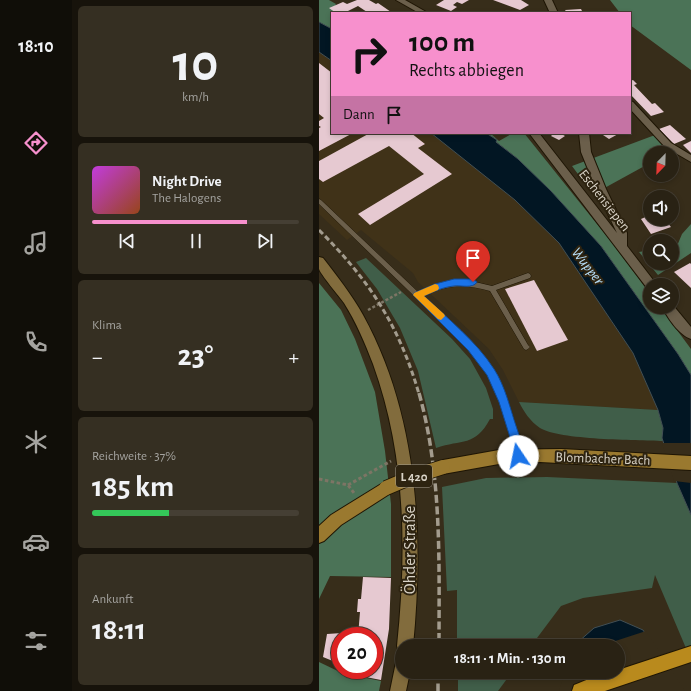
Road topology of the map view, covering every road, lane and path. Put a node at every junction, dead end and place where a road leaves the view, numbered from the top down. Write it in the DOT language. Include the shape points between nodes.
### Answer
graph roads {
  1 [pos="400,0"];
  2 [pos="418,0"];
  3 [pos="548,0"];
  4 [pos="422,12"];
  5 [pos="427,12"];
  6 [pos="554,12"];
  7 [pos="631,105"];
  8 [pos="535,134"];
  9 [pos="583,134"];
  10 [pos="691,159"];
  11 [pos="319,200"];
  12 [pos="622,247"];
  13 [pos="319,261"];
  14 [pos="528,276"];
  15 [pos="646,278"];
  16 [pos="411,288"];
  17 [pos="492,289"];
  18 [pos="417,295"];
  19 [pos="368,310"];
  20 [pos="673,314"];
  21 [pos="691,334"];
  22 [pos="526,347"];
  23 [pos="403,454"];
  24 [pos="518,456"];
  25 [pos="691,463"];
  26 [pos="319,480"];
  27 [pos="319,536"];
  28 [pos="406,639"];
  29 [pos="691,654"];
  30 [pos="400,679"];
  31 [pos="398,691"];
  32 [pos="580,691"];
  1 -- 4 [label="street"];
  2 -- 5 [label="street"];
  3 -- 6 [label="street"];
  7 -- 10 [label="street" via="668,145"];
  8 -- 12 [label="street, Eschensiepen"];
  9 -- 12 [label="street" via="586,152 622,233"];
  11 -- 16 [label="lane"];
  12 -- 15 [label="street, Eschensiepen"];
  13 -- 23 [label="main road, Öhder Straße" via="340,288 363,325 388,386"];
  14 -- 17 [label="lane"];
  16 -- 18 [label="lane"];
  16 -- 19 [label="path"];
  17 -- 18 [label="lane" via="473,282 454,282"];
  17 -- 22 [label="lane"];
  18 -- 24 [label="lane" via="471,347 491,373 504,402"];
  20 -- 21 [label="street"];
  23 -- 26 [label="path" via="348,485"];
  23 -- 28 [label="main road, Öhder Straße" via="410,522 410,580"];
  24 -- 25 [label="main road, Blombacher Bach / L 420"];
  24 -- 27 [label="main road, Blombacher Bach / L 420, bridge" via="443,467 412,477 386,488 336,520"];
  29 -- 32 [label="highway"];
  30 -- 31 [label="main road"];
}
